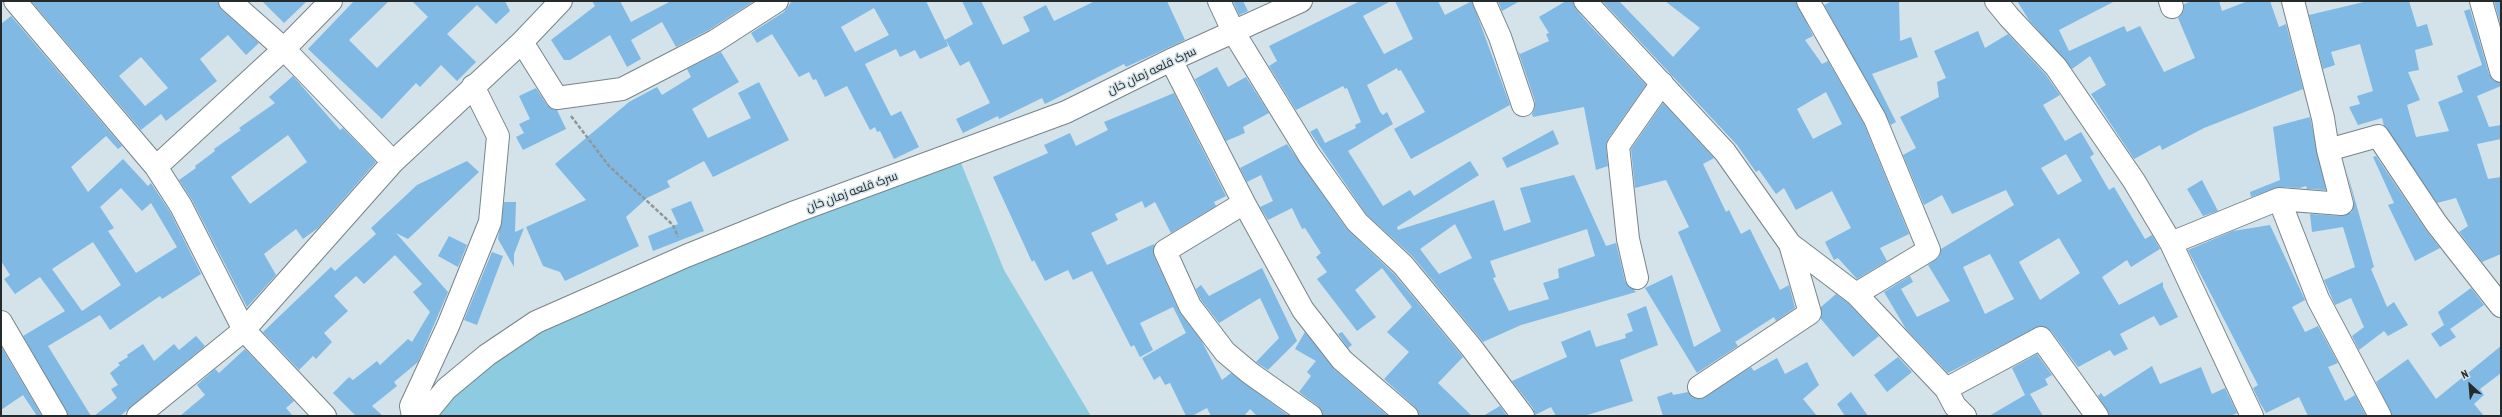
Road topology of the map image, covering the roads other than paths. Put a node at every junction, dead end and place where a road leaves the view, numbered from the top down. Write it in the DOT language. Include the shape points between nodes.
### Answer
graph roads {
  1 [pos="15,1"];
  2 [pos="230,1"];
  3 [pos="331,1"];
  4 [pos="561,1"];
  5 [pos="777,1"];
  6 [pos="1219,1"];
  7 [pos="1301,1"];
  8 [pos="1484,1"];
  9 [pos="1585,1"];
  10 [pos="1808,1"];
  11 [pos="1996,1"];
  12 [pos="2293,1"];
  13 [pos="2481,1"];
  14 [pos="1234,33"];
  15 [pos="522,42"];
  16 [pos="2497,43"];
  17 [pos="284,48"];
  18 [pos="1171,60"];
  19 [pos="2501,71"];
  20 [pos="1662,83"];
  21 [pos="473,86"];
  22 [pos="1523,105"];
  23 [pos="2328,150"];
  24 [pos="393,162"];
  25 [pos="156,168"];
  26 [pos="2279,199"];
  27 [pos="1244,203"];
  28 [pos="2171,243"];
  29 [pos="1790,244"];
  30 [pos="1637,278"];
  31 [pos="1856,294"];
  32 [pos="2501,306"];
  33 [pos="1,322"];
  34 [pos="244,330"];
  35 [pos="1699,387"];
  36 [pos="1953,407"];
  37 [pos="321,414"];
  38 [pos="56,416"];
  39 [pos="138,416"];
  40 [pos="413,416"];
  41 [pos="424,416"];
  42 [pos="1312,416"];
  43 [pos="1407,416"];
  44 [pos="1522,416"];
  45 [pos="2097,416"];
  46 [pos="2252,416"];
  47 [pos="2380,416"];
  1 -- 25 [label="street"];
  2 -- 17 [label="street"];
  3 -- 17 [label="street"];
  4 -- 15 [label="street"];
  5 -- 15 [label="street" via="715,41 622,89 557,98"];
  6 -- 14 [label="street"];
  7 -- 14 [label="street, سرک قلعه زمان خان"];
  8 -- 22 [label="street" via="1500,37"];
  9 -- 20 [label="street"];
  10 -- 31 [label="street" via="1875,118 1929,250"];
  11 -- 28 [label="street" via="2008,18 2056,67 2134,181"];
  12 -- 23 [label="street" via="2323,118"];
  13 -- 16 [label="street"];
  14 -- 18 [label="street, سرک قلعه زمان خان"];
  14 -- 44 [label="street" via="1309,155 1357,222 1403,265 1471,348"];
  15 -- 21 [label="street"];
  16 -- 19 [label="street"];
  17 -- 24 [label="street"];
  17 -- 25 [label="street"];
  18 -- 27 [label="street"];
  18 -- 41 [label="street, سرک قلعه زمان خان" via="1066,112 795,212 686,256 536,322 487,355 446,389"];
  20 -- 29 [label="street" via="1725,152"];
  20 -- 30 [label="street" via="1618,146 1628,239"];
  21 -- 24 [label="street"];
  21 -- 40 [label="street" via="498,136 490,222 448,326 411,406"];
  23 -- 26 [label="street" via="2342,204"];
  23 -- 32 [label="street" via="2378,136 2436,223"];
  24 -- 34 [label="street"];
  25 -- 34 [label="street" via="181,206"];
  26 -- 28 [label="street"];
  26 -- 47 [label="street" via="2318,299"];
  27 -- 42 [label="street" via="1165,251 1190,306 1225,352 1250,373"];
  27 -- 43 [label="street" via="1303,310 1342,360"];
  28 -- 46 [label="street"];
  29 -- 31 [label="street"];
  29 -- 35 [label="street" via="1810,314"];
  31 -- 36 [label="street"];
  33 -- 38 [label="street"];
  34 -- 37 [label="street"];
  34 -- 39 [label="street"];
  36 -- 45 [label="street" via="2041,338"];
}
